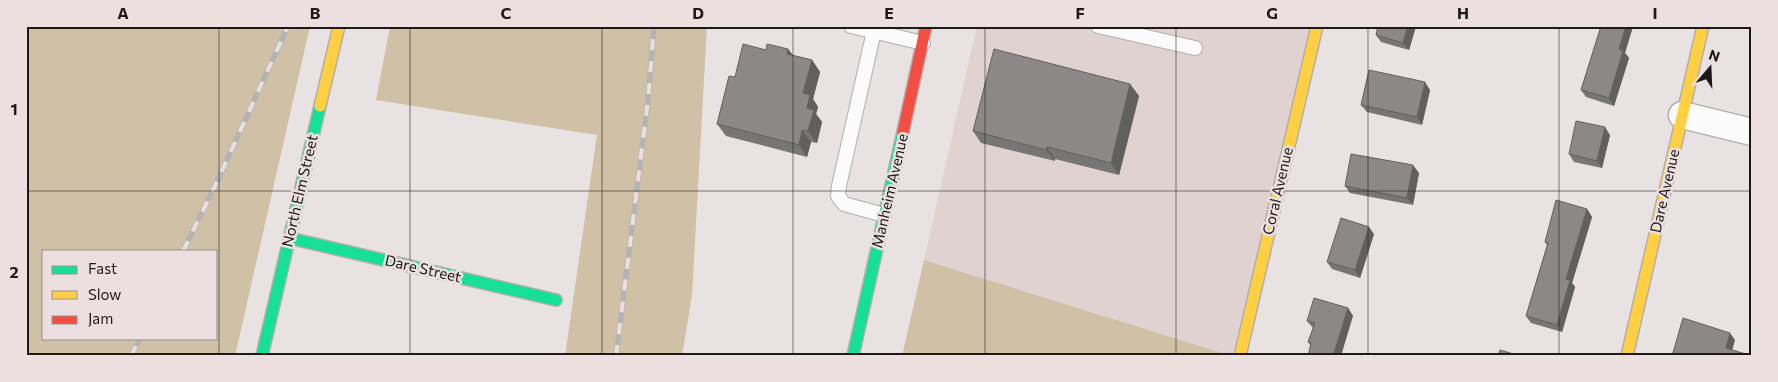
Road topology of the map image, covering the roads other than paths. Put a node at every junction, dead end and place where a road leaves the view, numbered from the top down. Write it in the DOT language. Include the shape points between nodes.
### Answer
graph roads {
  1 [pos="339,26"];
  2 [pos="851,26"];
  3 [pos="926,26"];
  4 [pos="1098,26"];
  5 [pos="1316,26"];
  6 [pos="1703,26"];
  7 [pos="874,31"];
  8 [pos="923,43"];
  9 [pos="1195,48"];
  10 [pos="1682,115"];
  11 [pos="1752,132"];
  12 [pos="884,215"];
  13 [pos="289,238"];
  14 [pos="556,300"];
  15 [pos="262,356"];
  16 [pos="852,356"];
  17 [pos="1240,356"];
  18 [pos="1627,356"];
  1 -- 13 [label="street, North Elm Street"];
  2 -- 7 [label="lane"];
  3 -- 8 [label="street, Manheim Avenue"];
  4 -- 9 [label="lane"];
  5 -- 17 [label="street, Coral Avenue"];
  6 -- 10 [label="street, Dare Avenue"];
  7 -- 8 [label="lane"];
  7 -- 12 [label="lane" via="838,196 844,204"];
  8 -- 12 [label="street, Manheim Avenue"];
  10 -- 11 [label="street"];
  10 -- 18 [label="street, Dare Avenue"];
  12 -- 16 [label="street, Manheim Avenue"];
  13 -- 14 [label="street, Dare Street"];
  13 -- 15 [label="street, North Elm Street"];
}
